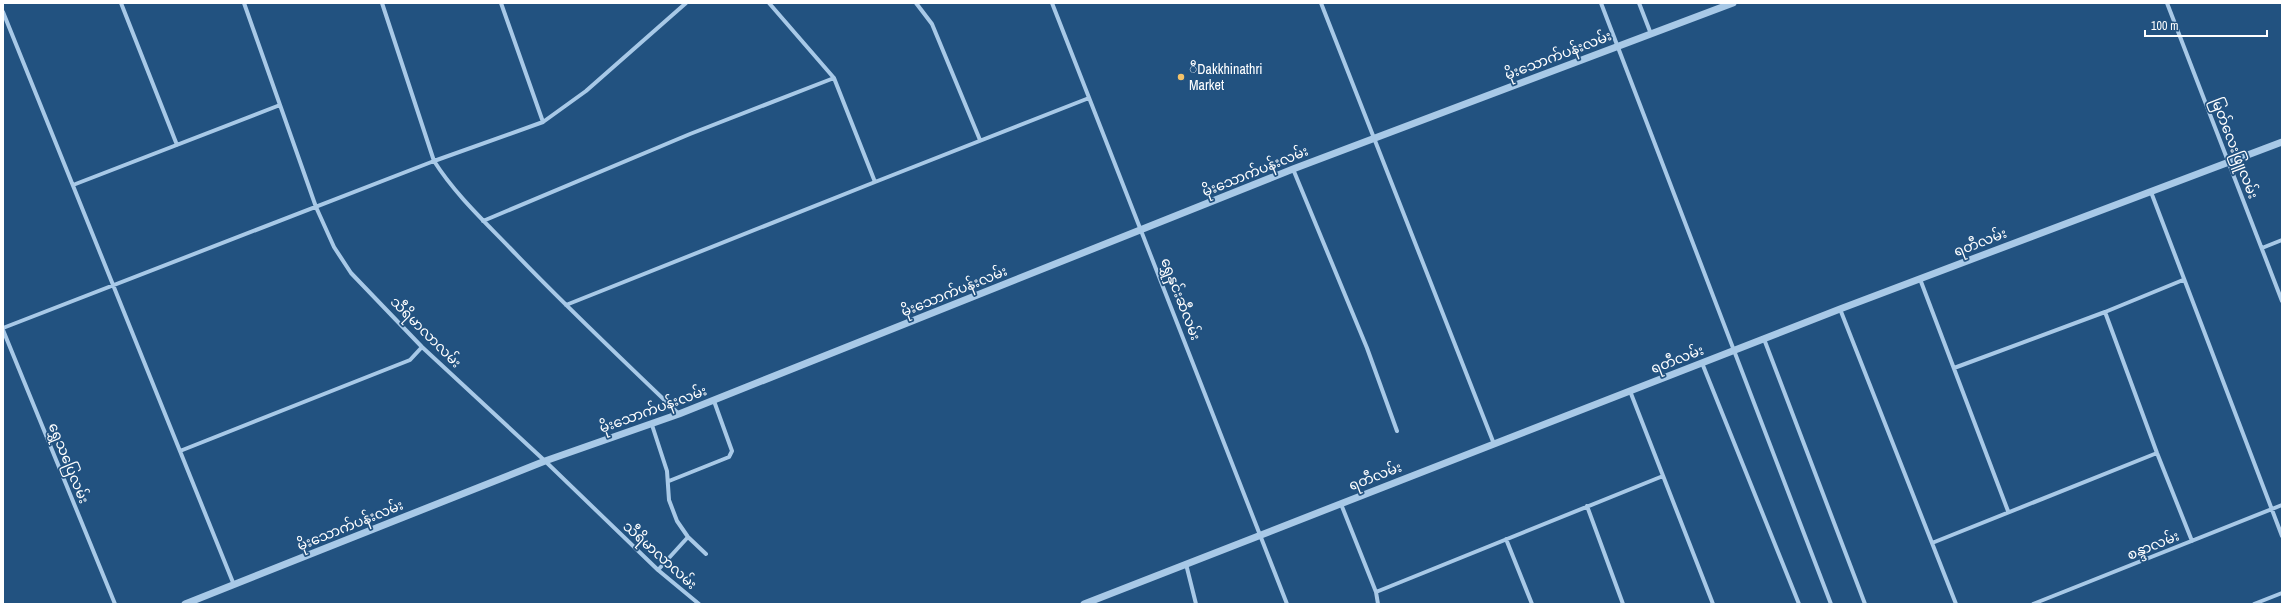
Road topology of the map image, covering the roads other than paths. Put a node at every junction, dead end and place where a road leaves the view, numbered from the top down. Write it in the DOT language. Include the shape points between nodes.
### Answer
graph roads {
  1 [pos="121,3"];
  2 [pos="244,3"];
  3 [pos="382,3"];
  4 [pos="500,3"];
  5 [pos="686,3"];
  6 [pos="769,3"];
  7 [pos="916,3"];
  8 [pos="1052,3"];
  9 [pos="1321,3"];
  10 [pos="1601,3"];
  11 [pos="1639,3"];
  12 [pos="1733,3"];
  13 [pos="2167,3"];
  14 [pos="3,12"];
  15 [pos="1651,34"];
  16 [pos="1618,47"];
  17 [pos="834,78"];
  18 [pos="1089,98"];
  19 [pos="280,105"];
  20 [pos="543,122"];
  21 [pos="1373,139"];
  22 [pos="980,140"];
  23 [pos="2282,142"];
  24 [pos="177,145"];
  25 [pos="434,161"];
  26 [pos="2229,162"];
  27 [pos="1293,169"];
  28 [pos="875,182"];
  29 [pos="73,184"];
  30 [pos="2151,192"];
  31 [pos="316,207"];
  32 [pos="483,221"];
  33 [pos="1142,229"];
  34 [pos="2282,240"];
  35 [pos="2262,248"];
  36 [pos="1920,279"];
  37 [pos="2183,280"];
  38 [pos="113,285"];
  39 [pos="2281,298"];
  40 [pos="566,305"];
  41 [pos="1840,309"];
  42 [pos="2105,312"];
  43 [pos="3,329"];
  44 [pos="1764,339"];
  45 [pos="422,347"];
  46 [pos="1733,351"];
  47 [pos="1702,363"];
  48 [pos="1954,368"];
  49 [pos="1630,391"];
  50 [pos="714,401"];
  51 [pos="679,414"];
  52 [pos="652,425"];
  53 [pos="1397,431"];
  54 [pos="1494,444"];
  55 [pos="180,451"];
  56 [pos="2157,454"];
  57 [pos="545,461"];
  58 [pos="1663,476"];
  59 [pos="669,481"];
  60 [pos="1341,504"];
  61 [pos="1587,506"];
  62 [pos="2282,506"];
  63 [pos="2272,510"];
  64 [pos="2008,511"];
  65 [pos="1261,535"];
  66 [pos="688,536"];
  67 [pos="2282,536"];
  68 [pos="1506,539"];
  69 [pos="2192,541"];
  70 [pos="1932,543"];
  71 [pos="706,554"];
  72 [pos="1186,564"];
  73 [pos="658,570"];
  74 [pos="234,585"];
  75 [pos="1376,592"];
  76 [pos="2282,593"];
  77 [pos="115,604"];
  78 [pos="185,604"];
  79 [pos="699,604"];
  80 [pos="1084,604"];
  81 [pos="1196,604"];
  82 [pos="1287,604"];
  83 [pos="1378,604"];
  84 [pos="1532,604"];
  85 [pos="1623,604"];
  86 [pos="1713,604"];
  87 [pos="1799,604"];
  88 [pos="1831,604"];
  89 [pos="1865,604"];
  90 [pos="1956,604"];
  91 [pos="2033,604"];
  92 [pos="2254,604"];
  1 -- 24 [label="street"];
  2 -- 19 [label="street, သီရိမာလာလမ်း"];
  3 -- 25 [label="street"];
  4 -- 20 [label="street"];
  5 -- 20 [label="street" via="586,91"];
  6 -- 17 [label="street"];
  7 -- 22 [label="street" via="932,24"];
  8 -- 18 [label="street, ရွှေနှင်းဆီလမ်း"];
  9 -- 21 [label="street"];
  10 -- 16 [label="street"];
  11 -- 15 [label="street"];
  12 -- 15 [label="street, မိုးသောက်ပန်းလမ်း"];
  13 -- 26 [label="street, မြတ်လေးဖြူလမ်း"];
  14 -- 29 [label="street"];
  15 -- 16 [label="street, မိုးသောက်ပန်းလမ်း"];
  16 -- 21 [label="street, မိုးသောက်ပန်းလမ်း"];
  16 -- 46 [label="street"];
  17 -- 28 [label="street"];
  17 -- 32 [label="street" via="690,134"];
  18 -- 22 [label="street"];
  18 -- 33 [label="street, ရွှေနှင်းဆီလမ်း"];
  19 -- 24 [label="street"];
  19 -- 31 [label="street, သီရိမာလာလမ်း"];
  20 -- 25 [label="street"];
  21 -- 27 [label="street, မိုးသောက်ပန်းလမ်း"];
  21 -- 54 [label="street"];
  22 -- 28 [label="street"];
  23 -- 26 [label="street, ရတီလမ်း"];
  24 -- 29 [label="street"];
  25 -- 31 [label="street"];
  25 -- 32 [label="street" via="459,196"];
  26 -- 30 [label="street, ရတီလမ်း"];
  26 -- 35 [label="street, မြတ်လေးဖြူလမ်း"];
  27 -- 33 [label="street, မိုးသောက်ပန်းလမ်း"];
  27 -- 53 [label="street" via="1367,348"];
  28 -- 40 [label="street"];
  29 -- 38 [label="street"];
  30 -- 36 [label="street, ရတီလမ်း"];
  30 -- 37 [label="street"];
  31 -- 38 [label="street"];
  31 -- 45 [label="street, သီရိမာလာလမ်း" via="334,247 351,273"];
  32 -- 40 [label="street"];
  33 -- 50 [label="street, မိုးသောက်ပန်းလမ်း"];
  33 -- 65 [label="street, ရွှေနှင်းဆီလမ်း"];
  34 -- 35 [label="street"];
  35 -- 39 [label="street, မြတ်လေးဖြူလမ်း"];
  36 -- 41 [label="street, ရတီလမ်း"];
  36 -- 48 [label="street"];
  37 -- 42 [label="street"];
  37 -- 63 [label="street"];
  38 -- 43 [label="street"];
  38 -- 55 [label="street"];
  40 -- 51 [label="street"];
  41 -- 44 [label="street, ရတီလမ်း"];
  41 -- 70 [label="street"];
  42 -- 48 [label="street"];
  42 -- 56 [label="street"];
  43 -- 77 [label="street, ရွှေသပြေလမ်း"];
  44 -- 46 [label="street, ရတီလမ်း"];
  44 -- 89 [label="street"];
  45 -- 55 [label="street" via="410,360"];
  45 -- 57 [label="street, သီရိမာလာလမ်း"];
  46 -- 47 [label="street, ရတီလမ်း"];
  46 -- 88 [label="street"];
  47 -- 49 [label="street, ရတီလမ်း"];
  47 -- 87 [label="street"];
  48 -- 64 [label="street"];
  49 -- 54 [label="street, ရတီလမ်း"];
  49 -- 58 [label="street"];
  50 -- 51 [label="street, မိုးသောက်ပန်းလမ်း"];
  50 -- 59 [label="street" via="732,451 728,457"];
  51 -- 52 [label="street, မိုးသောက်ပန်းလမ်း"];
  52 -- 57 [label="street, မိုးသောက်ပန်းလမ်း"];
  52 -- 59 [label="street"];
  54 -- 60 [label="street, ရတီလမ်း"];
  55 -- 74 [label="street"];
  56 -- 64 [label="street"];
  56 -- 69 [label="street"];
  57 -- 73 [label="street, သီရိမာလာလမ်း"];
  57 -- 74 [label="street, မိုးသောက်ပန်းလမ်း"];
  58 -- 61 [label="street"];
  58 -- 86 [label="street"];
  59 -- 66 [label="street" via="669,500 677,520"];
  60 -- 65 [label="street, ရတီလမ်း"];
  60 -- 75 [label="street"];
  61 -- 68 [label="street"];
  61 -- 85 [label="street"];
  62 -- 63 [label="street, စန္ဒာလမ်း"];
  63 -- 67 [label="street"];
  63 -- 69 [label="street, စန္ဒာလမ်း"];
  64 -- 70 [label="street"];
  65 -- 72 [label="street, ရတီလမ်း"];
  65 -- 82 [label="street, ရွှေနှင်းဆီလမ်း"];
  66 -- 71 [label="street"];
  66 -- 73 [label="street"];
  68 -- 75 [label="street"];
  68 -- 84 [label="street"];
  69 -- 91 [label="street, စန္ဒာလမ်း"];
  70 -- 90 [label="street"];
  72 -- 80 [label="street, ရတီလမ်း"];
  72 -- 81 [label="street"];
  73 -- 79 [label="street, သီရိမာလာလမ်း"];
  74 -- 78 [label="street, မိုးသောက်ပန်းလမ်း"];
  75 -- 83 [label="street"];
  76 -- 92 [label="street"];
}
